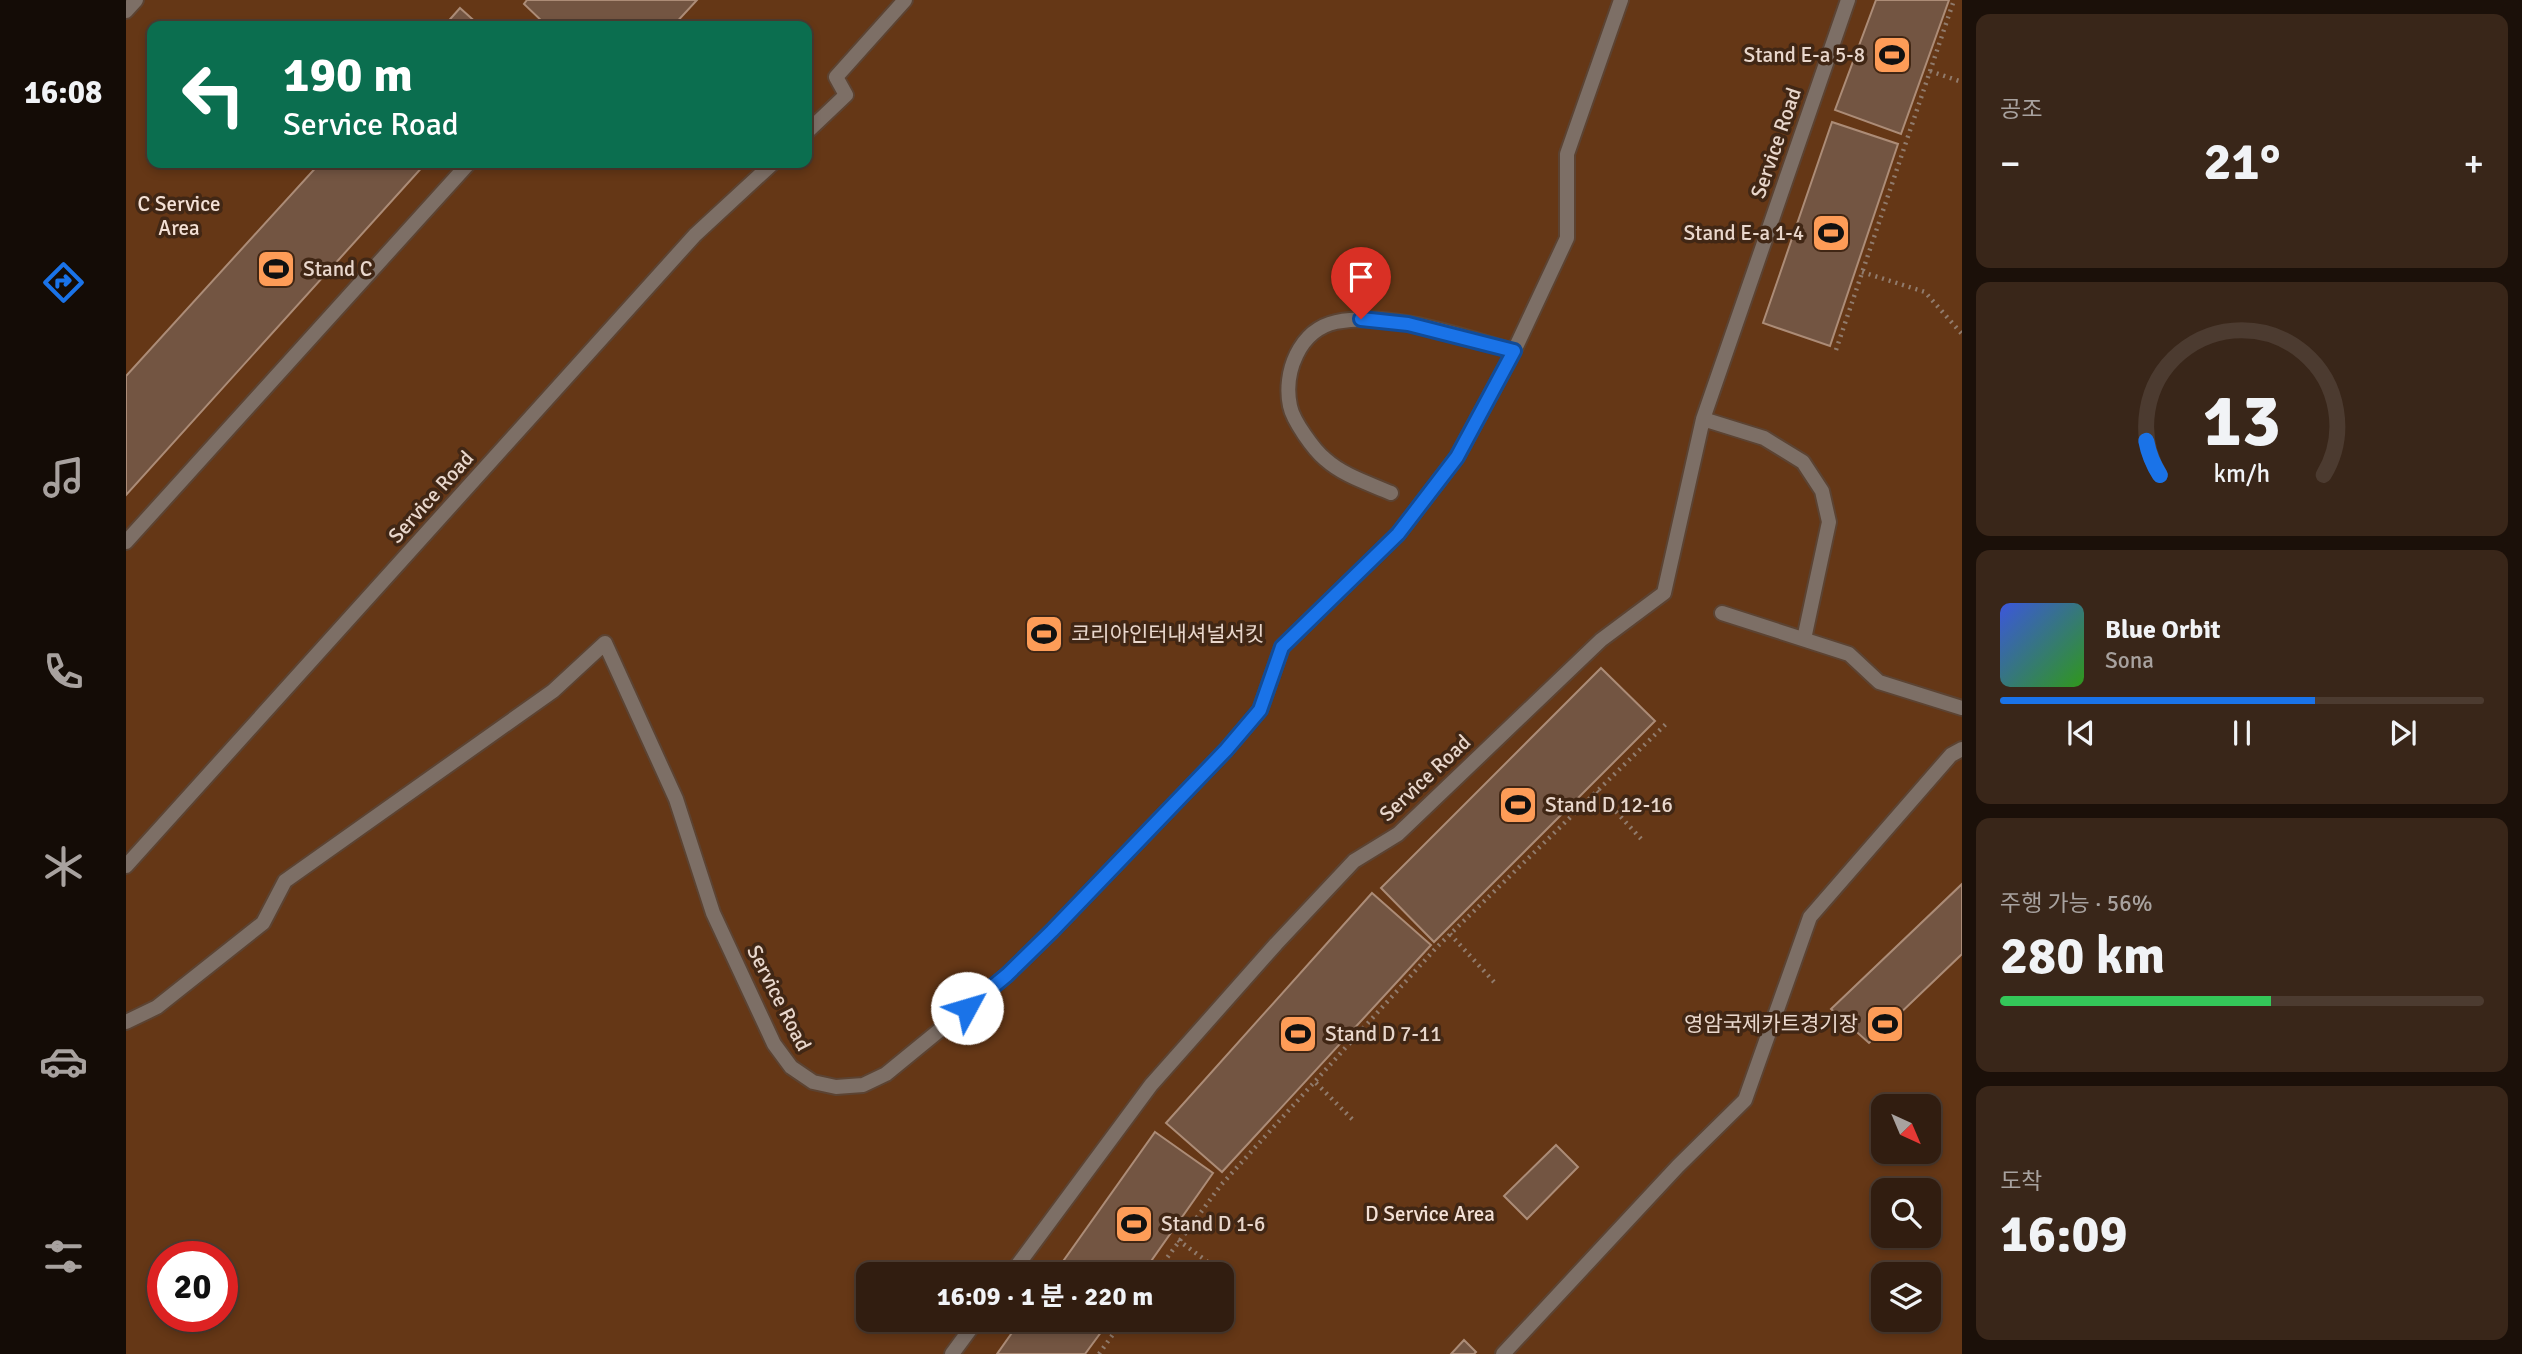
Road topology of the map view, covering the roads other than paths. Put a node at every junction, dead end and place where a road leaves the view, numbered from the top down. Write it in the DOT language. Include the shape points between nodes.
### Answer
graph roads {
  1 [pos="136,0"];
  2 [pos="905,0"];
  3 [pos="1621,0"];
  4 [pos="1848,0"];
  5 [pos="126,11"];
  6 [pos="812,127"];
  7 [pos="464,168"];
  8 [pos="768,168"];
  9 [pos="1514,351"];
  10 [pos="1703,419"];
  11 [pos="1391,493"];
  12 [pos="126,542"];
  13 [pos="1722,613"];
  14 [pos="1804,639"];
  15 [pos="1962,708"];
  16 [pos="1962,749"];
  17 [pos="126,866"];
  18 [pos="126,1023"];
  19 [pos="1020,1262"];
  20 [pos="968,1332"];
  21 [pos="952,1354"];
  22 [pos="1503,1354"];
  1 -- 5 [label="street"];
  2 -- 6 [label="street" via="836,77 846,95"];
  3 -- 9 [label="street, Service Road" via="1567,154 1567,238"];
  4 -- 10 [label="street, Service Road"];
  7 -- 12 [label="street"];
  8 -- 17 [label="street, Service Road" via="695,235"];
  9 -- 11 [label="street" via="1408,324 1361,319 1333,323 1312,333 1296,354 1287,381 1290,409 1324,458 1346,475"];
  9 -- 18 [label="street, Service Road" via="1457,457 1398,534 1282,647 1260,710 1226,750 1007,975 886,1074 863,1085 836,1087 813,1082 791,1067 774,1044 713,913 676,799 604,643 554,691 285,881 263,923 157,1007"];
  10 -- 14 [label="street" via="1764,438 1803,462 1822,491 1829,522"];
  10 -- 19 [label="street, Service Road" via="1664,593 1601,640 1398,834 1354,861 1151,1086"];
  13 -- 14 [label="street"];
  14 -- 15 [label="street" via="1849,654 1879,682"];
  16 -- 22 [label="street" via="1951,755 1810,917 1745,1100"];
  20 -- 21 [label="street"];
}
